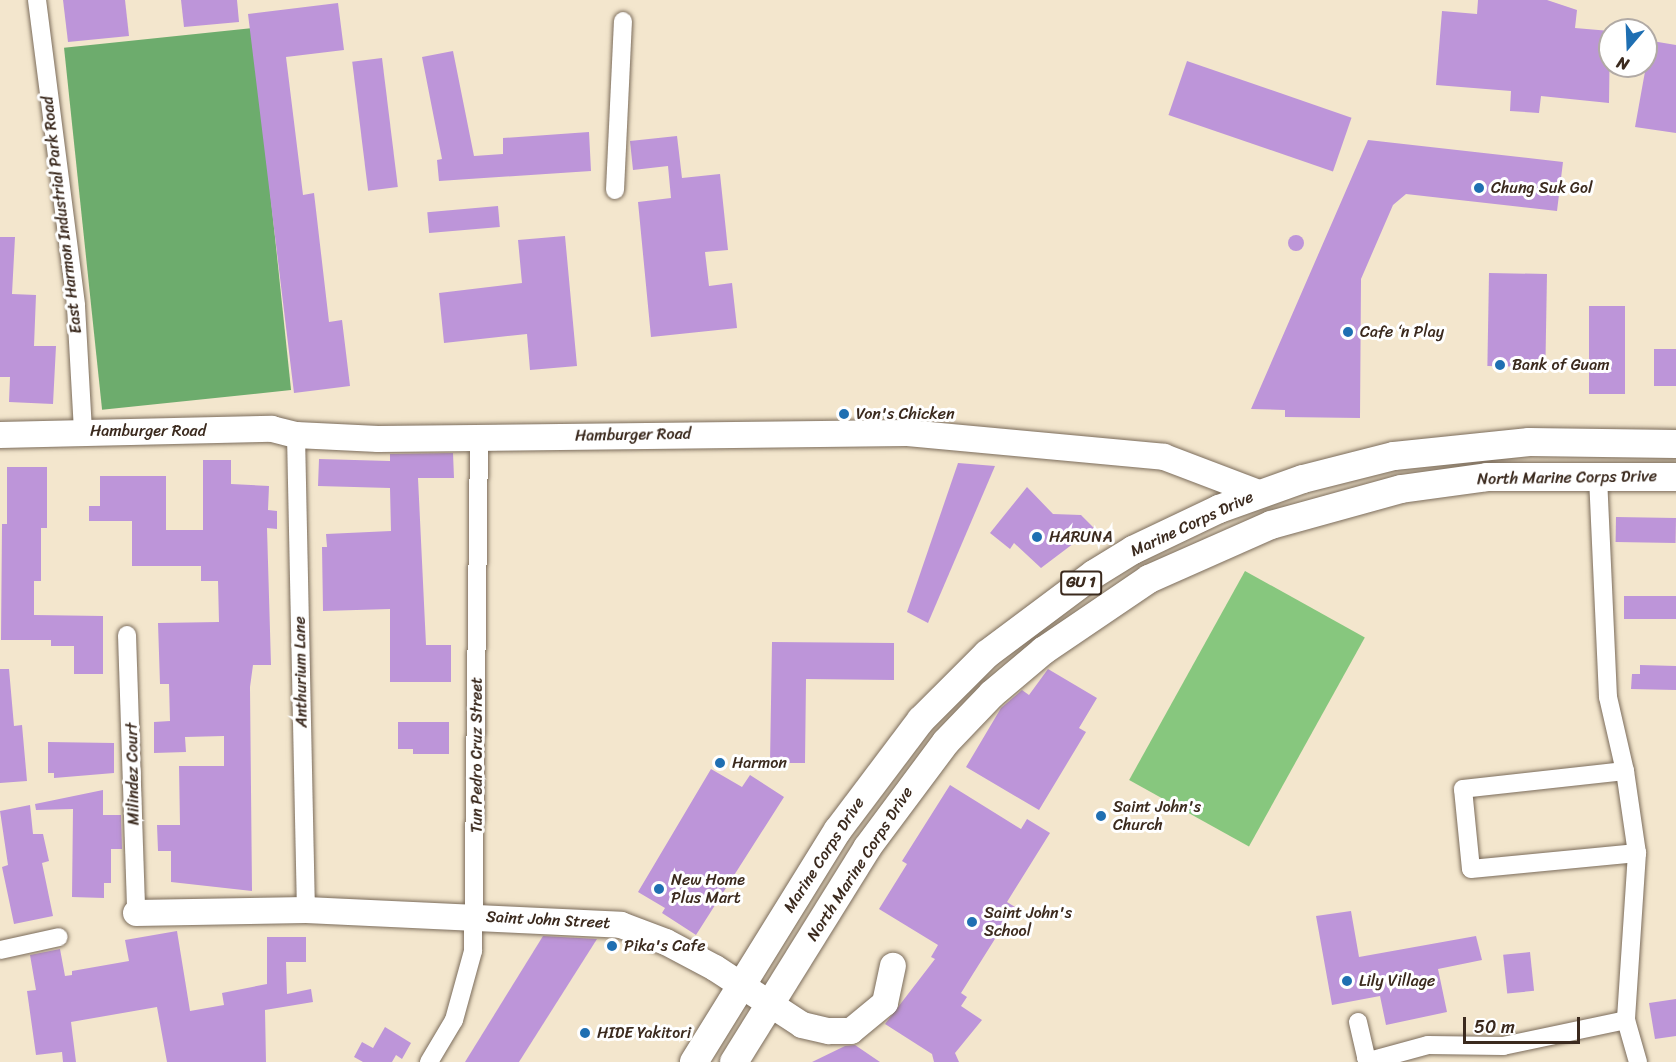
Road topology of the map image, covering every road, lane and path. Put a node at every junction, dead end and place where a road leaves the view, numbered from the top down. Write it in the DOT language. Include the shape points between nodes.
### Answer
graph roads {
  1 [pos="37,0"];
  2 [pos="623,21"];
  3 [pos="615,190"];
  4 [pos="83,430"];
  5 [pos="0,435"];
  6 [pos="296,435"];
  7 [pos="479,438"];
  8 [pos="1676,444"];
  9 [pos="1598,477"];
  10 [pos="1676,477"];
  11 [pos="1259,494"];
  12 [pos="127,635"];
  13 [pos="1625,771"];
  14 [pos="1637,853"];
  15 [pos="306,910"];
  16 [pos="136,913"];
  17 [pos="476,916"];
  18 [pos="59,937"];
  19 [pos="0,950"];
  20 [pos="892,966"];
  21 [pos="742,984"];
  22 [pos="771,1002"];
  23 [pos="1626,1020"];
  24 [pos="1358,1022"];
  25 [pos="429,1062"];
  26 [pos="694,1062"];
  27 [pos="734,1062"];
  28 [pos="1638,1062"];
  1 -- 4 [label="street, East Harmon Industrial Park Road" via="76,306"];
  2 -- 3 [label="street"];
  4 -- 5 [label="street, Hamburger Road"];
  4 -- 6 [label="street, Hamburger Road" via="272,429"];
  6 -- 7 [label="street, Hamburger Road"];
  6 -- 15 [label="street, Anthurium Lane"];
  7 -- 11 [label="street, Hamburger Road" via="820,432 974,437 1164,457"];
  7 -- 17 [label="street, Tun Pedro Cruz Street"];
  8 -- 11 [label="main road, Marine Corps Drive / GU 1" via="1529,442 1437,449 1348,467"];
  9 -- 10 [label="main road, North Marine Corps Drive / GU 1"];
  9 -- 13 [label="street" via="1608,697"];
  9 -- 22 [label="main road, North Marine Corps Drive / GU 1" via="1486,477 1357,499 1232,540 1170,568 1113,602 1009,679 946,742 886,818"];
  11 -- 21 [label="main road, Marine Corps Drive / GU 1" via="1132,550 1048,605 969,670 921,720 866,789"];
  12 -- 16 [label="street, Milindez Court"];
  13 -- 14 [label="street"];
  13 -- 14 [label="street" via="1463,789 1471,869"];
  14 -- 23 [label="street"];
  15 -- 16 [label="street, Saint John Street"];
  15 -- 17 [label="street, Saint John Street"];
  17 -- 21 [label="street, Saint John Street" via="621,925 666,942"];
  17 -- 25 [label="street, Tun Pedro Cruz Street" via="473,951 454,1020"];
  18 -- 19 [label="street"];
  20 -- 22 [label="street, Saint John Street" via="885,1003 851,1031 802,1025"];
  21 -- 22 [label="street, Saint John Street"];
  21 -- 26 [label="main road, Marine Corps Drive / GU 1"];
  22 -- 27 [label="main road, North Marine Corps Drive / GU 1"];
  23 -- 24 [label="street" via="1503,1046 1428,1045 1372,1060 1366,1058"];
  23 -- 28 [label="street"];
}
